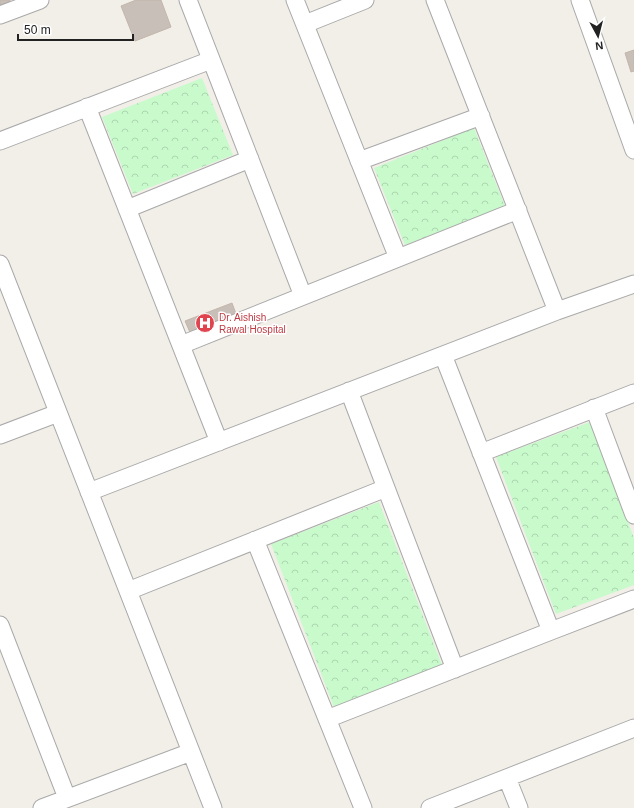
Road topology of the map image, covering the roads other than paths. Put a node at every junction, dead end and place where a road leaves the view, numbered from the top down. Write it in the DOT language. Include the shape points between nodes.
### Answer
graph roads {
  1 [pos="40,0"];
  2 [pos="188,0"];
  3 [pos="295,0"];
  4 [pos="365,0"];
  5 [pos="436,0"];
  6 [pos="580,0"];
  7 [pos="0,16"];
  8 [pos="305,24"];
  9 [pos="211,60"];
  10 [pos="88,107"];
  11 [pos="480,116"];
  12 [pos="0,141"];
  13 [pos="634,150"];
  14 [pos="250,159"];
  15 [pos="359,162"];
  16 [pos="127,208"];
  17 [pos="518,210"];
  18 [pos="398,258"];
  19 [pos="0,264"];
  20 [pos="634,284"];
  21 [pos="303,296"];
  22 [pos="6,297"];
  23 [pos="557,311"];
  24 [pos="181,345"];
  25 [pos="443,355"];
  26 [pos="350,391"];
  27 [pos="634,393"];
  28 [pos="594,408"];
  29 [pos="58,413"];
  30 [pos="0,435"];
  31 [pos="219,442"];
  32 [pos="481,453"];
  33 [pos="386,488"];
  34 [pos="89,492"];
  35 [pos="634,515"];
  36 [pos="255,540"];
  37 [pos="128,591"];
  38 [pos="634,599"];
  39 [pos="0,624"];
  40 [pos="551,631"];
  41 [pos="6,659"];
  42 [pos="455,669"];
  43 [pos="328,720"];
  44 [pos="634,728"];
  45 [pos="191,752"];
  46 [pos="506,778"];
  47 [pos="67,798"];
  48 [pos="42,808"];
  49 [pos="212,808"];
  50 [pos="363,808"];
  51 [pos="430,808"];
  52 [pos="519,808"];
  1 -- 7 [label="street"];
  2 -- 9 [label="street"];
  3 -- 8 [label="street"];
  4 -- 8 [label="street"];
  5 -- 11 [label="street"];
  6 -- 13 [label="street"];
  8 -- 15 [label="street"];
  9 -- 10 [label="street"];
  9 -- 14 [label="street"];
  10 -- 12 [label="street"];
  10 -- 16 [label="street"];
  11 -- 15 [label="street"];
  11 -- 17 [label="street"];
  14 -- 16 [label="street"];
  14 -- 21 [label="street"];
  15 -- 18 [label="street"];
  16 -- 24 [label="street"];
  17 -- 18 [label="street"];
  17 -- 23 [label="street"];
  18 -- 21 [label="street"];
  19 -- 22 [label="street"];
  20 -- 23 [label="street"];
  21 -- 24 [label="street"];
  22 -- 29 [label="street"];
  23 -- 25 [label="street"];
  24 -- 31 [label="street"];
  25 -- 26 [label="street"];
  25 -- 32 [label="street"];
  26 -- 31 [label="street"];
  26 -- 33 [label="street"];
  27 -- 28 [label="street"];
  28 -- 32 [label="street"];
  28 -- 35 [label="street"];
  29 -- 30 [label="street"];
  29 -- 34 [label="street"];
  31 -- 34 [label="street"];
  32 -- 40 [label="street"];
  33 -- 36 [label="street"];
  33 -- 42 [label="street"];
  34 -- 37 [label="street"];
  36 -- 37 [label="street"];
  36 -- 43 [label="street"];
  37 -- 45 [label="street"];
  38 -- 40 [label="street"];
  39 -- 41 [label="street"];
  40 -- 42 [label="street"];
  41 -- 47 [label="street"];
  42 -- 43 [label="street"];
  43 -- 50 [label="street"];
  44 -- 46 [label="street"];
  45 -- 47 [label="street"];
  45 -- 49 [label="street"];
  46 -- 51 [label="street"];
  46 -- 52 [label="street"];
  47 -- 48 [label="street"];
}
